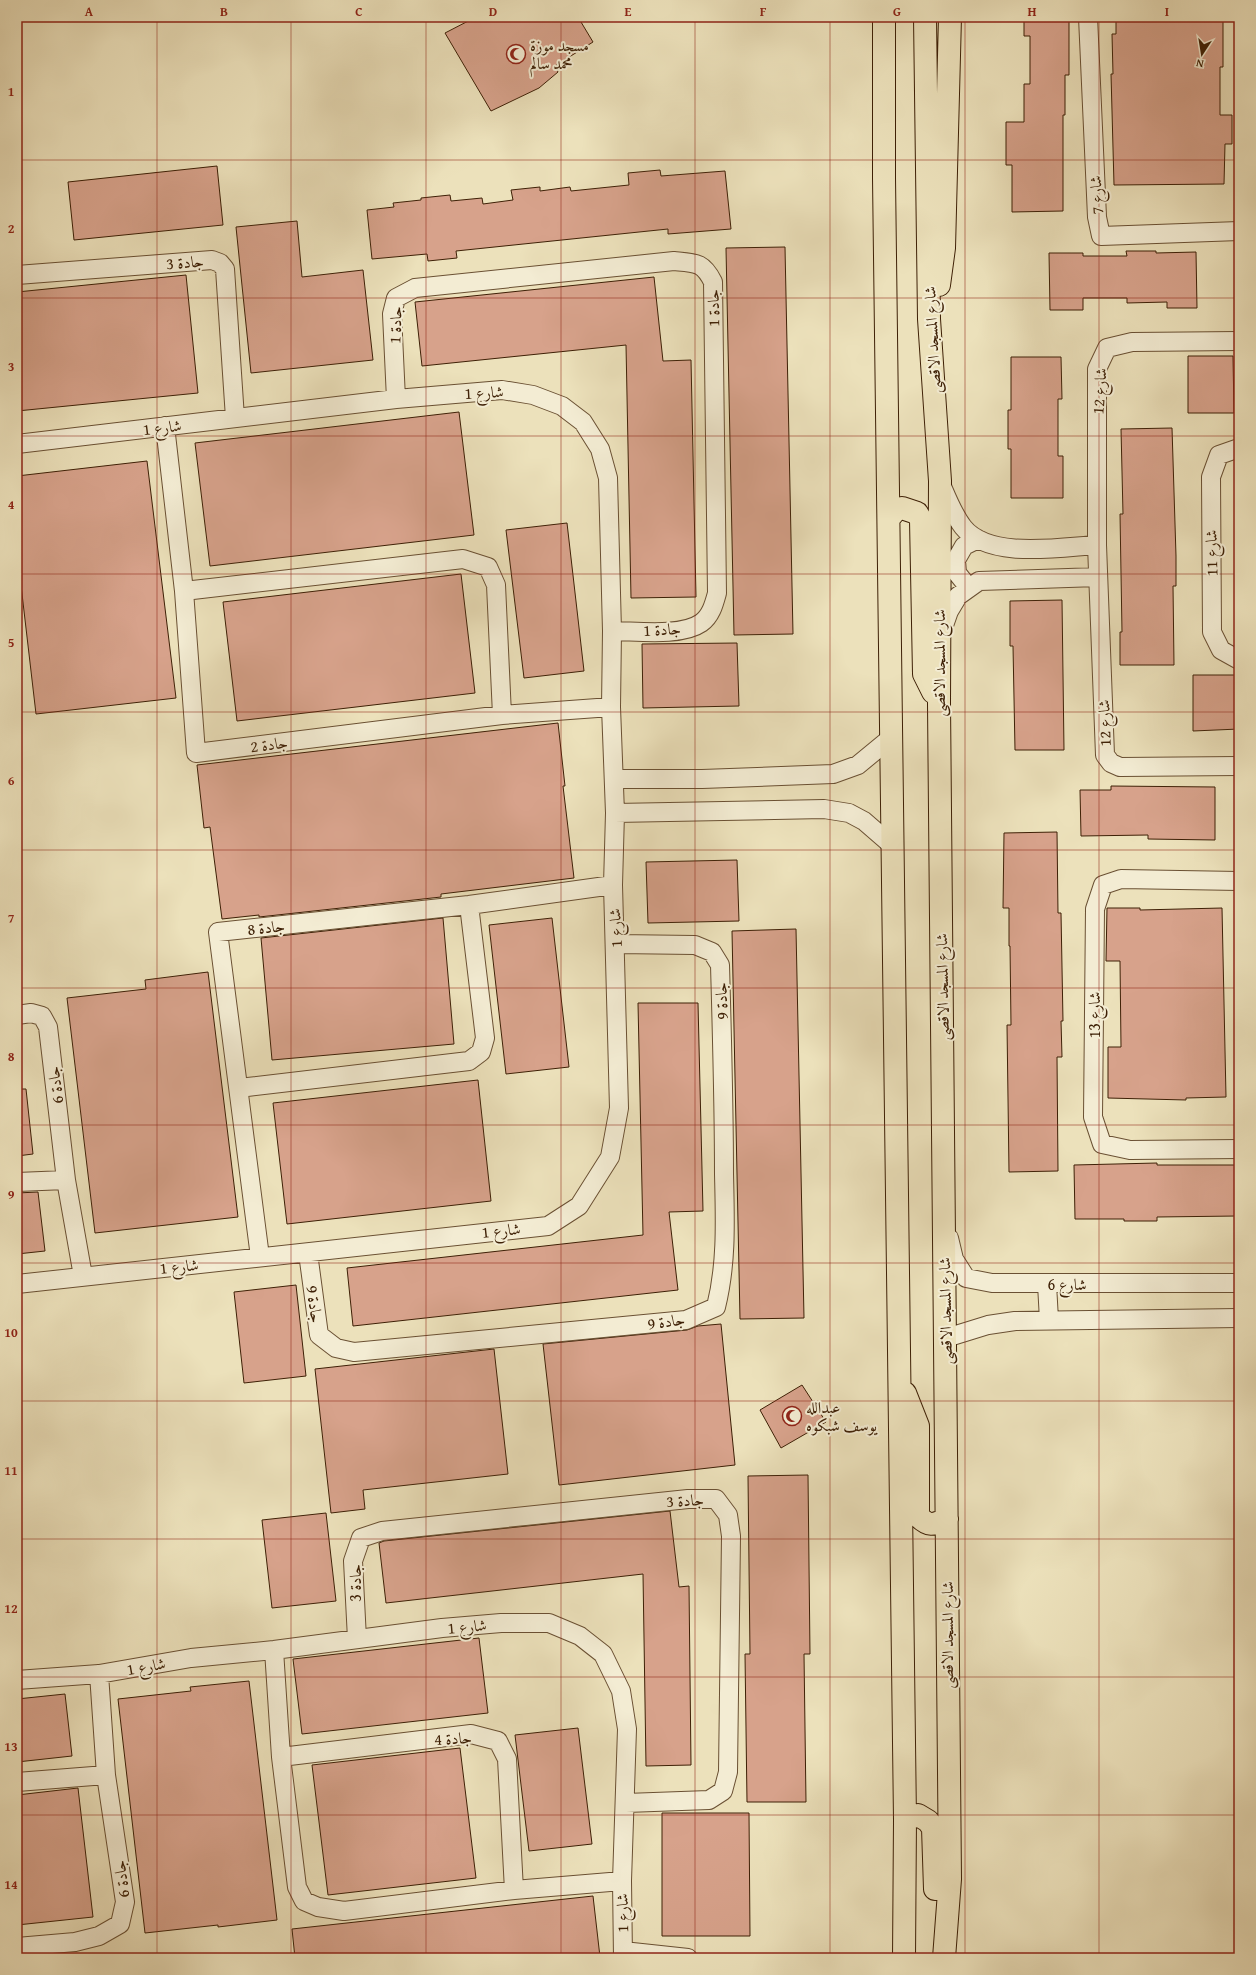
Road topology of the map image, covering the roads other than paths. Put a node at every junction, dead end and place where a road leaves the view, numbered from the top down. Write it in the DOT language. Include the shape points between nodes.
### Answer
graph roads {
  1 [pos="871,17"];
  2 [pos="884,17"];
  3 [pos="925,17"];
  4 [pos="950,17"];
  5 [pos="1088,17"];
  6 [pos="884,98"];
  7 [pos="1239,231"];
  8 [pos="17,275"];
  9 [pos="929,319"];
  10 [pos="1239,341"];
  11 [pos="396,399"];
  12 [pos="235,418"];
  13 [pos="165,426"];
  14 [pos="17,444"];
  15 [pos="1239,448"];
  16 [pos="940,481"];
  17 [pos="890,518"];
  18 [pos="978,540"];
  19 [pos="1097,545"];
  20 [pos="1098,577"];
  21 [pos="969,588"];
  22 [pos="184,591"];
  23 [pos="612,631"];
  24 [pos="940,638"];
  25 [pos="1239,660"];
  26 [pos="939,704"];
  27 [pos="611,707"];
  28 [pos="502,715"];
  29 [pos="892,737"];
  30 [pos="1239,766"];
  31 [pos="615,779"];
  32 [pos="615,813"];
  33 [pos="894,847"];
  34 [pos="1239,881"];
  35 [pos="613,884"];
  36 [pos="469,904"];
  37 [pos="616,944"];
  38 [pos="17,1015"];
  39 [pos="239,1088"];
  40 [pos="1239,1149"];
  41 [pos="66,1180"];
  42 [pos="17,1182"];
  43 [pos="943,1212"];
  44 [pos="308,1253"];
  45 [pos="260,1257"];
  46 [pos="83,1276"];
  47 [pos="1239,1283"];
  48 [pos="17,1284"];
  49 [pos="1047,1284"];
  50 [pos="1239,1318"];
  51 [pos="1048,1320"];
  52 [pos="946,1338"];
  53 [pos="900,1379"];
  54 [pos="947,1519"];
  55 [pos="357,1639"];
  56 [pos="274,1650"];
  57 [pos="99,1674"];
  58 [pos="17,1680"];
  59 [pos="281,1758"];
  60 [pos="106,1775"];
  61 [pos="17,1782"];
  62 [pos="626,1803"];
  63 [pos="905,1820"];
  64 [pos="622,1881"];
  65 [pos="514,1890"];
  66 [pos="946,1925"];
  67 [pos="17,1947"];
  68 [pos="623,1954"];
  69 [pos="688,1958"];
  70 [pos="904,1958"];
  71 [pos="944,1958"];
  1 -- 6 [label="main road"];
  2 -- 6 [label="main road"];
  3 -- 9 [label="main road, شارع المسجد الاقصى"];
  4 -- 9 [label="main road" via="944,248 941,278"];
  5 -- 7 [label="street, شارع 7" via="1097,217 1101,236"];
  6 -- 17 [label="main road"];
  8 -- 12 [label="street, جادة 3" via="212,260 220,263 225,269"];
  9 -- 16 [label="main road, شارع المسجد الاقصى"];
  10 -- 19 [label="street, شارع 12" via="1132,342 1107,348 1097,369"];
  11 -- 12 [label="street, شارع 1"];
  11 -- 23 [label="street, شارع 1" via="502,390 533,395 562,406 583,422 600,449 608,478"];
  11 -- 23 [label="street, جادة 1" via="392,314 396,298 415,288 674,261 693,263 706,269 713,282 716,598 712,609 701,622 683,630"];
  12 -- 13 [label="street, شارع 1"];
  13 -- 14 [label="street, شارع 1"];
  13 -- 22 [label="street, جادة 2"];
  15 -- 25 [label="street, شارع 11" via="1219,456 1211,484 1212,632 1221,650"];
  16 -- 18 [label="street" via="963,528"];
  16 -- 24 [label="main road, شارع المسجد الاقصى"];
  17 -- 26 [label="main road" via="895,511 902,508 917,513 921,520 924,674"];
  17 -- 29 [label="main road"];
  18 -- 19 [label="street" via="990,545 1022,549"];
  18 -- 21 [label="street" via="964,546 956,560 957,573"];
  19 -- 20 [label="street, شارع 12"];
  20 -- 21 [label="street" via="979,582"];
  20 -- 30 [label="street, شارع 12" via="1105,755 1111,763 1120,767"];
  21 -- 24 [label="street" via="958,596 949,610"];
  22 -- 28 [label="street" via="463,559 488,567 496,585"];
  22 -- 28 [label="street, جادة 2" via="196,753"];
  23 -- 27 [label="street, شارع 1"];
  24 -- 26 [label="main road, شارع المسجد الاقصى"];
  26 -- 43 [label="main road, شارع المسجد الاقصى"];
  27 -- 28 [label="street, جادة 2"];
  27 -- 31 [label="street, شارع 1"];
  29 -- 31 [label="street" via="858,765 833,774"];
  29 -- 33 [label="main road"];
  31 -- 32 [label="street, شارع 1"];
  32 -- 33 [label="street" via="824,809 849,813 864,821"];
  32 -- 35 [label="street, شارع 1"];
  33 -- 53 [label="main road"];
  34 -- 40 [label="street, شارع 13" via="1121,879 1103,885 1095,909 1093,1117 1102,1144 1130,1150"];
  35 -- 36 [label="street, جادة 8"];
  35 -- 37 [label="street, شارع 1"];
  36 -- 39 [label="street" via="485,1038 481,1052 469,1061"];
  36 -- 39 [label="street, جادة 8" via="218,932"];
  37 -- 44 [label="street, شارع 1" via="619,1108 610,1158 579,1206 548,1226"];
  37 -- 44 [label="street, جادة 9" via="695,945 712,952 720,965 725,1257 716,1307 686,1320 354,1352 336,1348 319,1335"];
  38 -- 41 [label="street, جادة 6" via="31,1013 42,1016 48,1026"];
  39 -- 45 [label="street, جادة 8"];
  41 -- 42 [label="street"];
  41 -- 46 [label="street, جادة 6"];
  43 -- 49 [label="street, شارع 6" via="954,1259 966,1278 992,1283"];
  43 -- 52 [label="main road, شارع المسجد الاقصى"];
  44 -- 45 [label="street, شارع 1"];
  45 -- 46 [label="street, شارع 1"];
  46 -- 48 [label="street, شارع 1"];
  47 -- 49 [label="street, شارع 6"];
  49 -- 51 [label="street"];
  50 -- 51 [label="street"];
  51 -- 52 [label="street" via="988,1325"];
  52 -- 54 [label="main road, شارع المسجد الاقصى"];
  53 -- 54 [label="main road" via="918,1426 918,1516 924,1523 934,1525"];
  53 -- 63 [label="main road"];
  54 -- 66 [label="main road, شارع المسجد الاقصى" via="950,1879"];
  55 -- 56 [label="street, شارع 1"];
  55 -- 62 [label="street, شارع 1" via="501,1623 549,1623 580,1636 603,1654 621,1691 626,1729"];
  55 -- 62 [label="street, جادة 3" via="353,1561 361,1538 382,1531 529,1514 688,1499 716,1499 728,1515 732,1536 728,1772 722,1791 709,1800"];
  56 -- 57 [label="street, شارع 1" via="191,1658"];
  56 -- 59 [label="street"];
  57 -- 58 [label="street, شارع 1"];
  57 -- 60 [label="street, جادة 6"];
  59 -- 65 [label="street" via="296,1886 304,1901 318,1907 344,1911"];
  59 -- 65 [label="street, جادة 4" via="471,1734 498,1741 507,1759"];
  60 -- 61 [label="street"];
  60 -- 67 [label="street, جادة 6" via="125,1902 120,1924 99,1936 75,1942"];
  62 -- 64 [label="street, شارع 1"];
  63 -- 66 [label="main road" via="918,1816 928,1821 933,1828 936,1908"];
  63 -- 70 [label="main road"];
  64 -- 65 [label="street"];
  64 -- 68 [label="street, شارع 1"];
  66 -- 71 [label="main road, شارع المسجد الاقصى"];
  68 -- 69 [label="street"];
}
